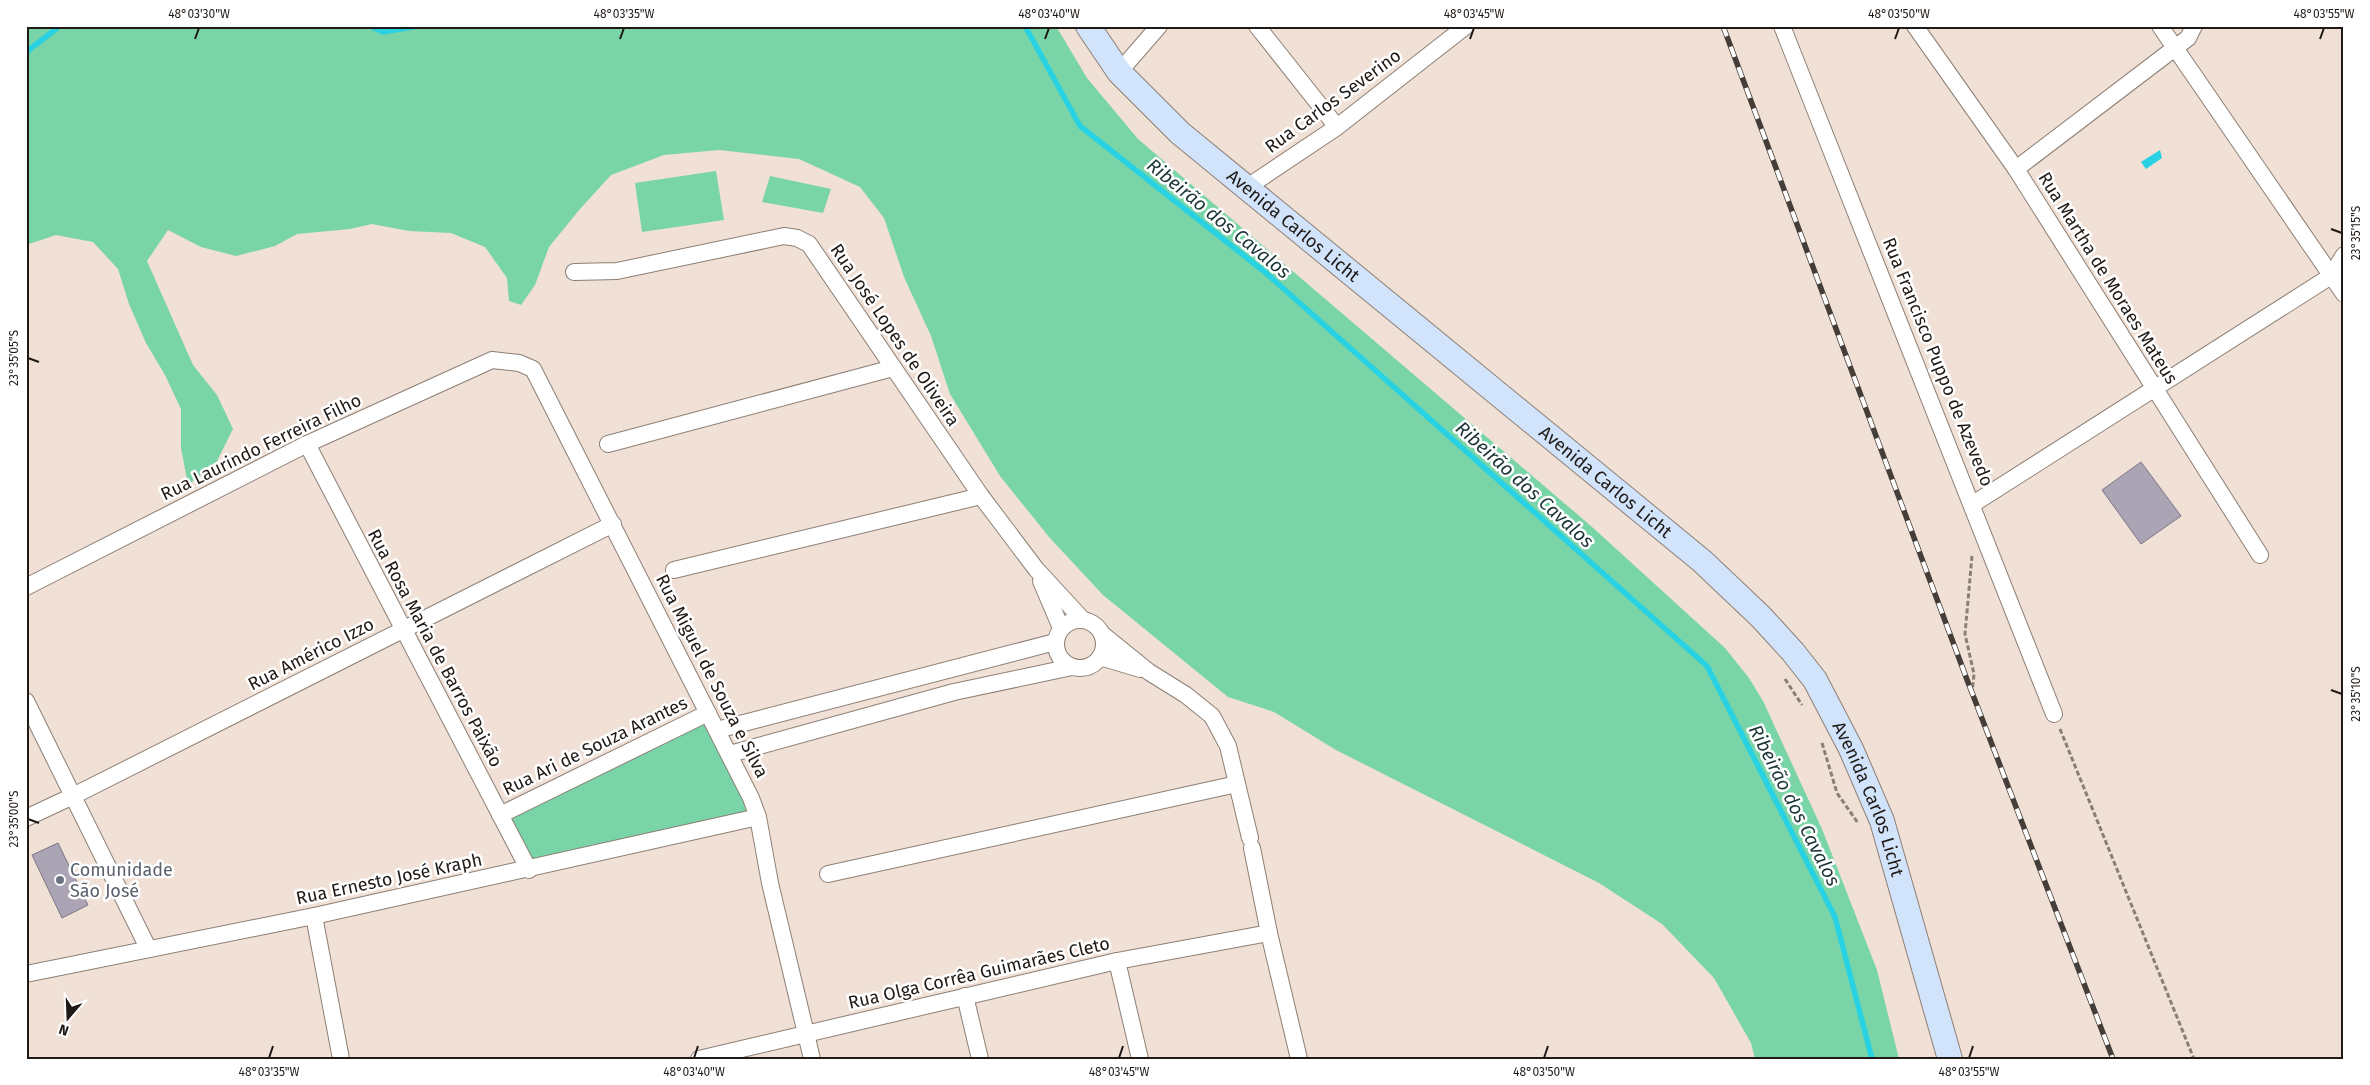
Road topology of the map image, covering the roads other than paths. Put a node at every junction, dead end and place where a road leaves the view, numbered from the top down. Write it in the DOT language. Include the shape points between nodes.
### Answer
graph roads {
  1 [pos="1088,26"];
  2 [pos="1159,26"];
  3 [pos="1256,26"];
  4 [pos="1466,26"];
  5 [pos="1782,26"];
  6 [pos="1914,26"];
  7 [pos="2160,26"];
  8 [pos="2194,26"];
  9 [pos="2174,48"];
  10 [pos="1119,72"];
  11 [pos="1337,127"];
  12 [pos="2016,169"];
  13 [pos="1246,188"];
  14 [pos="2344,255"];
  15 [pos="574,272"];
  16 [pos="2331,276"];
  17 [pos="2344,294"];
  18 [pos="519,363"];
  19 [pos="893,368"];
  20 [pos="2154,388"];
  21 [pos="307,444"];
  22 [pos="608,444"];
  23 [pos="981,496"];
  24 [pos="1973,504"];
  25 [pos="613,524"];
  26 [pos="2260,555"];
  27 [pos="1036,569"];
  28 [pos="674,570"];
  29 [pos="26,587"];
  30 [pos="1083,620"];
  31 [pos="403,630"];
  32 [pos="1102,634"];
  33 [pos="1058,635"];
  34 [pos="1100,657"];
  35 [pos="1072,667"];
  36 [pos="1149,672"];
  37 [pos="26,701"];
  38 [pos="708,713"];
  39 [pos="2054,714"];
  40 [pos="717,730"];
  41 [pos="730,754"];
  42 [pos="1237,784"];
  43 [pos="73,796"];
  44 [pos="500,815"];
  45 [pos="758,817"];
  46 [pos="26,818"];
  47 [pos="529,870"];
  48 [pos="828,874"];
  49 [pos="314,916"];
  50 [pos="1269,933"];
  51 [pos="148,948"];
  52 [pos="1117,961"];
  53 [pos="26,974"];
  54 [pos="965,996"];
  55 [pos="807,1034"];
  56 [pos="341,1059"];
  57 [pos="699,1059"];
  58 [pos="812,1059"];
  59 [pos="980,1059"];
  60 [pos="1140,1059"];
  61 [pos="1299,1059"];
  62 [pos="1950,1059"];
  1 -- 10 [label="main road, Avenida Carlos Licht"];
  2 -- 10 [label="street"];
  3 -- 11 [label="street"];
  4 -- 11 [label="street, Rua Carlos Severino"];
  5 -- 24 [label="street, Rua Francisco Puppo de Azevedo"];
  6 -- 12 [label="street, Rua Martha de Moraes Mateus"];
  7 -- 9 [label="street"];
  8 -- 9 [label="street" via="2188,38"];
  9 -- 12 [label="street"];
  9 -- 16 [label="street"];
  10 -- 13 [label="main road, Avenida Carlos Licht" via="1180,133"];
  11 -- 13 [label="street, Rua Carlos Severino"];
  12 -- 20 [label="street, Rua Martha de Moraes Mateus"];
  13 -- 62 [label="main road, Avenida Carlos Licht" via="1702,561 1793,652 1815,680 1851,749 1882,821"];
  14 -- 16 [label="street"];
  15 -- 19 [label="street, Rua José Lopes de Oliveira" via="617,271 784,236 797,238 809,244"];
  16 -- 17 [label="street"];
  16 -- 20 [label="street"];
  18 -- 21 [label="street, Rua Laurindo Ferreira Filho" via="492,360"];
  18 -- 25 [label="street, Rua Miguel de Souza e Silva" via="533,369"];
  19 -- 22 [label="street"];
  19 -- 23 [label="street, Rua José Lopes de Oliveira"];
  20 -- 24 [label="street"];
  20 -- 26 [label="street, Rua Martha de Moraes Mateus"];
  21 -- 29 [label="street, Rua Laurindo Ferreira Filho"];
  21 -- 31 [label="street, Rua Rosa Maria de Barros Paixão"];
  23 -- 27 [label="street, Rua José Lopes de Oliveira"];
  23 -- 28 [label="street"];
  24 -- 39 [label="street, Rua Francisco Puppo de Azevedo"];
  25 -- 31 [label="street, Rua Américo Izzo"];
  25 -- 38 [label="street, Rua Miguel de Souza e Silva"];
  27 -- 30 [label="street, Rua José Lopes de Oliveira"];
  27 -- 33 [label="street, Rua José Lopes de Oliveira"];
  30 -- 32 [label="street" via="1091,622"];
  30 -- 33 [label="street" via="1068,622"];
  31 -- 43 [label="street, Rua Américo Izzo"];
  31 -- 44 [label="street, Rua Rosa Maria de Barros Paixão"];
  32 -- 34 [label="street" via="1104,641"];
  32 -- 36 [label="street"];
  33 -- 35 [label="street" via="1060,657"];
  33 -- 40 [label="street"];
  34 -- 35 [label="street" via="1088,667"];
  34 -- 36 [label="street"];
  35 -- 41 [label="street" via="954,692"];
  36 -- 42 [label="street" via="1186,694 1212,716 1228,746"];
  37 -- 43 [label="street"];
  38 -- 40 [label="street, Rua Miguel de Souza e Silva"];
  38 -- 44 [label="street, Rua Ari de Souza Arantes"];
  40 -- 41 [label="street, Rua Miguel de Souza e Silva"];
  41 -- 45 [label="street, Rua Miguel de Souza e Silva"];
  42 -- 48 [label="street"];
  42 -- 50 [label="street"];
  43 -- 46 [label="street, Rua Américo Izzo"];
  43 -- 51 [label="street"];
  44 -- 47 [label="street, Rua Rosa Maria de Barros Paixão"];
  45 -- 47 [label="street, Rua Ernesto José Kraph"];
  45 -- 55 [label="street, Rua Miguel de Souza e Silva" via="770,883"];
  47 -- 49 [label="street, Rua Ernesto José Kraph"];
  49 -- 51 [label="street, Rua Ernesto José Kraph"];
  49 -- 56 [label="street"];
  50 -- 52 [label="street, Rua Olga Corrêa Guimarães Cleto"];
  50 -- 61 [label="street"];
  51 -- 53 [label="street, Rua Ernesto José Kraph"];
  52 -- 54 [label="street, Rua Olga Corrêa Guimarães Cleto"];
  52 -- 60 [label="street"];
  54 -- 55 [label="street, Rua Olga Corrêa Guimarães Cleto"];
  54 -- 59 [label="street"];
  55 -- 57 [label="street, Rua Olga Corrêa Guimarães Cleto"];
  55 -- 58 [label="street, Rua Miguel de Souza e Silva"];
}
